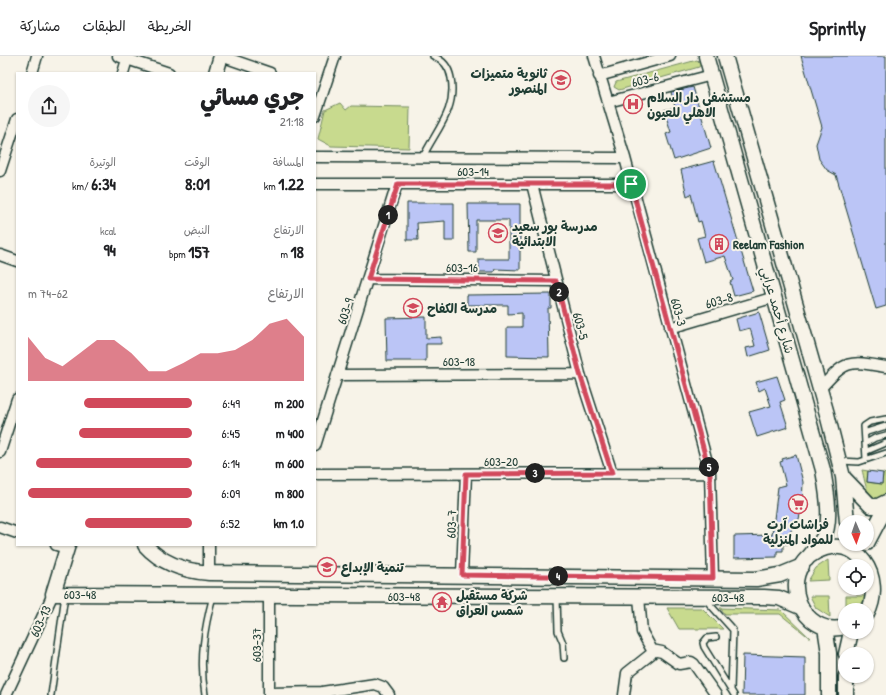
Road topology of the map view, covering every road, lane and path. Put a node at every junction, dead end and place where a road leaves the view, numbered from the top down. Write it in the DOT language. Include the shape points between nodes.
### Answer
graph roads {
  1 [pos="37,56"];
  2 [pos="221,56"];
  3 [pos="335,56"];
  4 [pos="433,56"];
  5 [pos="594,56"];
  6 [pos="670,56"];
  7 [pos="706,56"];
  8 [pos="725,56"];
  9 [pos="125,57"];
  10 [pos="33,72"];
  11 [pos="122,72"];
  12 [pos="166,72"];
  13 [pos="216,72"];
  14 [pos="267,72"];
  15 [pos="712,75"];
  16 [pos="599,76"];
  17 [pos="319,90"];
  18 [pos="608,102"];
  19 [pos="316,110"];
  20 [pos="16,122"];
  21 [pos="316,157"];
  22 [pos="423,157"];
  23 [pos="625,158"];
  24 [pos="0,171"];
  25 [pos="316,184"];
  26 [pos="398,184"];
  27 [pos="532,184"];
  28 [pos="631,184"];
  29 [pos="0,255"];
  30 [pos="16,261"];
  31 [pos="368,279"];
  32 [pos="556,281"];
  33 [pos="774,297"];
  34 [pos="670,328"];
  35 [pos="886,367"];
  36 [pos="580,374"];
  37 [pos="337,375"];
  38 [pos="820,389"];
  39 [pos="16,402"];
  40 [pos="886,419"];
  41 [pos="886,426"];
  42 [pos="865,434"];
  43 [pos="886,435"];
  44 [pos="316,443"];
  45 [pos="866,443"];
  46 [pos="886,443"];
  47 [pos="867,451"];
  48 [pos="0,452"];
  49 [pos="886,453"];
  50 [pos="866,459"];
  51 [pos="839,461"];
  52 [pos="612,473"];
  53 [pos="710,473"];
  54 [pos="316,474"];
  55 [pos="466,474"];
  56 [pos="843,476"];
  57 [pos="886,502"];
  58 [pos="886,507"];
  59 [pos="846,515"];
  60 [pos="0,527"];
  61 [pos="874,528"];
  62 [pos="16,533"];
  63 [pos="64,546"];
  64 [pos="146,546"];
  65 [pos="209,546"];
  66 [pos="838,547"];
  67 [pos="862,551"];
  68 [pos="862,551"];
  69 [pos="804,563"];
  70 [pos="209,573"];
  71 [pos="236,573"];
  72 [pos="886,573"];
  73 [pos="462,575"];
  74 [pos="498,576"];
  75 [pos="713,578"];
  76 [pos="59,594"];
  77 [pos="214,595"];
  78 [pos="237,595"];
  79 [pos="269,595"];
  80 [pos="499,596"];
  81 [pos="557,596"];
  82 [pos="639,597"];
  83 [pos="703,597"];
  84 [pos="886,602"];
  85 [pos="873,603"];
  86 [pos="800,607"];
  87 [pos="874,610"];
  88 [pos="825,627"];
  89 [pos="838,628"];
  90 [pos="716,637"];
  91 [pos="652,650"];
  92 [pos="564,658"];
  93 [pos="846,683"];
  94 [pos="731,690"];
  95 [pos="269,694"];
  96 [pos="6,695"];
  97 [pos="51,695"];
  98 [pos="205,695"];
  99 [pos="388,695"];
  100 [pos="624,695"];
  101 [pos="716,695"];
  102 [pos="734,695"];
  103 [pos="829,695"];
  104 [pos="846,695"];
  1 -- 10 [label="street"];
  2 -- 13 [label="street"];
  2 -- 14 [label="street"];
  3 -- 17 [label="street"];
  4 -- 22 [label="lane" via="449,67 453,87 452,103"];
  5 -- 16 [label="street, 603-3"];
  6 -- 16 [label="street, 603-6"];
  7 -- 15 [label="street, شارع أحمد عرابي"];
  8 -- 38 [label="street, شارع أحمد عرابي"];
  9 -- 11 [label="street"];
  9 -- 12 [label="street"];
  15 -- 18 [label="street, 603-6"];
  15 -- 33 [label="street, شارع أحمد عرابي"];
  16 -- 18 [label="street, 603-3"];
  17 -- 19 [label="street"];
  18 -- 23 [label="street, 603-3"];
  20 -- 24 [label="street"];
  21 -- 22 [label="street, 603-14"];
  22 -- 23 [label="street, 603-14"];
  23 -- 28 [label="street, 603-3"];
  25 -- 26 [label="street, 603-14"];
  26 -- 27 [label="street, 603-14"];
  26 -- 31 [label="street, 603-9"];
  27 -- 28 [label="street, 603-14"];
  27 -- 32 [label="street, 603-5"];
  28 -- 34 [label="street, 603-3"];
  29 -- 30 [label="street"];
  31 -- 32 [label="street, 603-16"];
  31 -- 37 [label="street, 603-9"];
  32 -- 36 [label="street, 603-5"];
  33 -- 34 [label="street, 603-8"];
  33 -- 69 [label="street, شارع أحمد عرابي" via="823,470 827,498 827,529"];
  34 -- 53 [label="street, 603-3"];
  35 -- 38 [label="street" via="859,362 847,364 836,370"];
  36 -- 37 [label="street, 603-18"];
  36 -- 52 [label="street, 603-5"];
  37 -- 44 [label="street, 603-9"];
  38 -- 51 [label="street, شارع أحمد عرابي"];
  39 -- 48 [label="street"];
  40 -- 42 [label="lane" via="866,423"];
  41 -- 42 [label="lane"];
  42 -- 45 [label="lane"];
  43 -- 45 [label="lane"];
  45 -- 47 [label="lane"];
  46 -- 47 [label="lane"];
  47 -- 50 [label="lane"];
  49 -- 50 [label="lane"];
  50 -- 51 [label="lane" via="860,462"];
  51 -- 56 [label="street, شارع أحمد عرابي"];
  52 -- 53 [label="street, 603-20"];
  52 -- 55 [label="street, 603-20"];
  53 -- 75 [label="street, 603-3"];
  54 -- 55 [label="street, 603-20"];
  55 -- 73 [label="street, 603-7"];
  56 -- 57 [label="street" via="871,506"];
  56 -- 59 [label="street, شارع أحمد عرابي"];
  58 -- 61 [label="street"];
  60 -- 62 [label="street"];
  63 -- 76 [label="street, 603-13"];
  64 -- 70 [label="street, 603-48" via="171,564"];
  65 -- 70 [label="street"];
  66 -- 69 [label="street, 603-48" via="815,552"];
  67 -- 72 [label="street"];
  68 -- 85 [label="street" via="876,579"];
  69 -- 75 [label="street, 603-48" via="785,573 768,577"];
  69 -- 86 [label="street" via="796,577 795,587"];
  70 -- 71 [label="street, 603-48"];
  71 -- 73 [label="street, 603-48"];
  71 -- 78 [label="street"];
  73 -- 74 [label="street, 603-48"];
  74 -- 75 [label="street, 603-48"];
  74 -- 80 [label="street"];
  76 -- 77 [label="street, 603-48"];
  76 -- 96 [label="street, 603-13"];
  76 -- 97 [label="lane"];
  77 -- 78 [label="street, 603-48"];
  77 -- 98 [label="lane" via="202,644 202,680"];
  78 -- 79 [label="street, 603-48"];
  79 -- 80 [label="street, 603-48"];
  79 -- 95 [label="street, 603-37"];
  80 -- 81 [label="street, 603-48"];
  81 -- 82 [label="street, 603-48"];
  81 -- 92 [label="lane" via="558,631 564,643"];
  82 -- 83 [label="street, 603-48"];
  82 -- 91 [label="street" via="642,632"];
  83 -- 86 [label="street, 603-48" via="771,597 786,600"];
  83 -- 94 [label="lane" via="733,630"];
  84 -- 87 [label="street"];
  86 -- 88 [label="street" via="815,623"];
  88 -- 89 [label="street"];
  88 -- 103 [label="street" via="829,653"];
  90 -- 94 [label="lane" via="707,638 703,643 704,647"];
  91 -- 100 [label="street" via="652,654 628,673"];
  91 -- 101 [label="street" via="662,652 680,664 694,664"];
  93 -- 104 [label="street"];
  94 -- 102 [label="lane"];
  95 -- 99 [label="street" via="322,692 375,684 383,687"];
}
